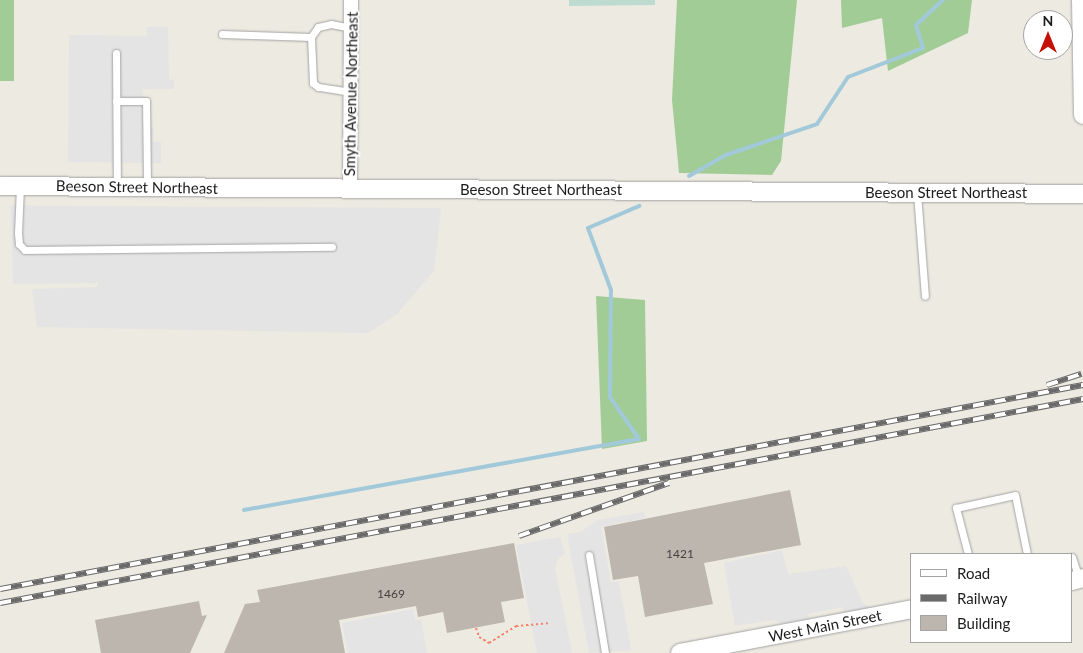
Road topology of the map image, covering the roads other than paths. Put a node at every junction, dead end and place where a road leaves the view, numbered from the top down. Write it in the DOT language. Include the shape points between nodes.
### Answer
graph roads {
  1 [pos="351,0"];
  2 [pos="1081,0"];
  3 [pos="351,28"];
  4 [pos="222,34"];
  5 [pos="311,37"];
  6 [pos="116,52"];
  7 [pos="352,92"];
  8 [pos="116,100"];
  9 [pos="1083,115"];
  10 [pos="0,186"];
  11 [pos="20,186"];
  12 [pos="117,187"];
  13 [pos="147,187"];
  14 [pos="350,189"];
  15 [pos="917,193"];
  16 [pos="1083,194"];
  17 [pos="332,247"];
  18 [pos="925,296"];
  19 [pos="968,553"];
  20 [pos="1027,553"];
  21 [pos="589,555"];
  22 [pos="1073,561"];
  23 [pos="1078,579"];
  24 [pos="910,609"];
  25 [pos="687,652"];
  26 [pos="604,653"];
  1 -- 3 [label="street, Smyth Avenue Northeast"];
  2 -- 9 [label="street"];
  3 -- 5 [label="lane" via="331,24 318,27"];
  3 -- 7 [label="street, Smyth Avenue Northeast"];
  4 -- 5 [label="lane"];
  5 -- 7 [label="lane" via="313,83 318,87"];
  6 -- 8 [label="lane"];
  7 -- 14 [label="street, Smyth Avenue Northeast"];
  8 -- 12 [label="lane"];
  8 -- 13 [label="lane" via="146,101"];
  10 -- 11 [label="street, Beeson Street Northeast"];
  11 -- 12 [label="street, Beeson Street Northeast"];
  11 -- 17 [label="lane" via="18,233 19,244 24,250"];
  12 -- 13 [label="street, Beeson Street Northeast"];
  13 -- 14 [label="street, Beeson Street Northeast"];
  14 -- 15 [label="street, Beeson Street Northeast"];
  15 -- 16 [label="street, Beeson Street Northeast"];
  15 -- 18 [label="lane"];
  19 -- 20 [label="lane" via="956,508 1015,495"];
  21 -- 26 [label="lane"];
  22 -- 23 [label="lane"];
  24 -- 25 [label="street, West Main Street"];
}
